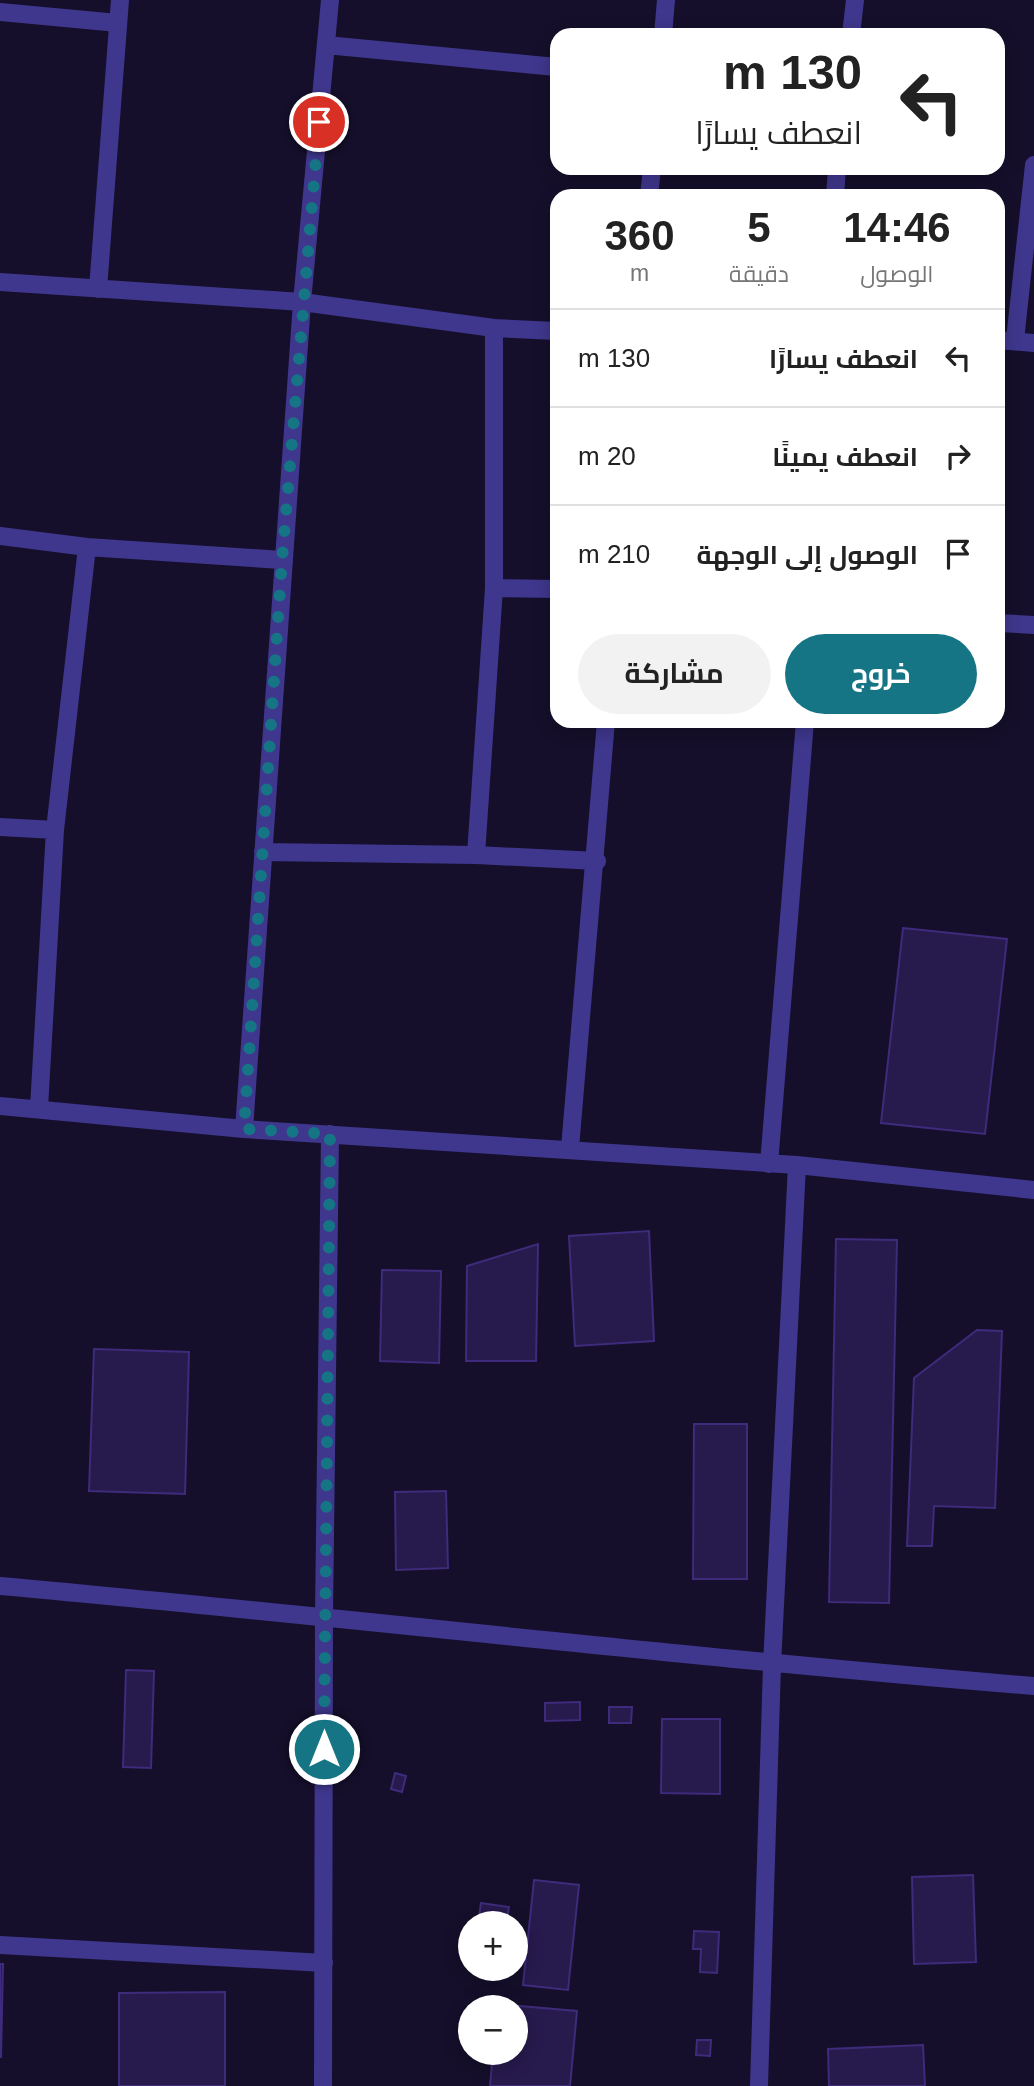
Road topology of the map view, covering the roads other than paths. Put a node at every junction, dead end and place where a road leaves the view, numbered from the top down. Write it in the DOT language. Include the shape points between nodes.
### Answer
graph roads {
  1 [pos="120,0"];
  2 [pos="330,0"];
  3 [pos="666,0"];
  4 [pos="855,0"];
  5 [pos="0,12"];
  6 [pos="118,23"];
  7 [pos="664,28"];
  8 [pos="852,28"];
  9 [pos="326,45"];
  10 [pos="550,66"];
  11 [pos="1034,165"];
  12 [pos="0,282"];
  13 [pos="98,289"];
  14 [pos="302,302"];
  15 [pos="494,328"];
  16 [pos="550,331"];
  17 [pos="1006,340"];
  18 [pos="1034,343"];
  19 [pos="0,536"];
  20 [pos="87,547"];
  21 [pos="282,560"];
  22 [pos="494,588"];
  23 [pos="550,589"];
  24 [pos="1005,623"];
  25 [pos="1034,625"];
  26 [pos="606,728"];
  27 [pos="804,728"];
  28 [pos="0,827"];
  29 [pos="55,830"];
  30 [pos="263,852"];
  31 [pos="476,855"];
  32 [pos="597,862"];
  33 [pos="0,1106"];
  34 [pos="39,1108"];
  35 [pos="244,1129"];
  36 [pos="330,1134"];
  37 [pos="570,1148"];
  38 [pos="769,1164"];
  39 [pos="797,1165"];
  40 [pos="1034,1189"];
  41 [pos="0,1586"];
  42 [pos="324,1615"];
  43 [pos="772,1665"];
  44 [pos="1034,1686"];
  45 [pos="0,1945"];
  46 [pos="324,1963"];
  47 [pos="323,2086"];
  48 [pos="760,2086"];
  1 -- 6 [label="street"];
  2 -- 9 [label="street"];
  3 -- 7 [label="street"];
  4 -- 8 [label="street"];
  5 -- 6 [label="street"];
  6 -- 13 [label="street"];
  9 -- 10 [label="street"];
  9 -- 14 [label="street"];
  11 -- 17 [label="street"];
  12 -- 13 [label="street"];
  13 -- 14 [label="street"];
  14 -- 15 [label="street"];
  14 -- 21 [label="street"];
  15 -- 16 [label="street"];
  15 -- 22 [label="street"];
  17 -- 18 [label="street"];
  19 -- 20 [label="street"];
  20 -- 21 [label="street"];
  20 -- 29 [label="street"];
  21 -- 30 [label="street"];
  22 -- 23 [label="street"];
  22 -- 31 [label="street"];
  24 -- 25 [label="street"];
  26 -- 32 [label="street"];
  27 -- 38 [label="street"];
  28 -- 29 [label="street"];
  29 -- 34 [label="street"];
  30 -- 31 [label="street"];
  30 -- 35 [label="street"];
  31 -- 32 [label="street"];
  32 -- 37 [label="street"];
  33 -- 34 [label="street"];
  34 -- 35 [label="street"];
  35 -- 36 [label="street"];
  36 -- 37 [label="street"];
  36 -- 42 [label="street"];
  37 -- 38 [label="street"];
  38 -- 39 [label="street"];
  39 -- 40 [label="street"];
  39 -- 43 [label="street"];
  41 -- 42 [label="street"];
  42 -- 43 [label="street"];
  42 -- 46 [label="street"];
  43 -- 44 [label="street"];
  43 -- 48 [label="street"];
  45 -- 46 [label="street"];
  46 -- 47 [label="street"];
}
